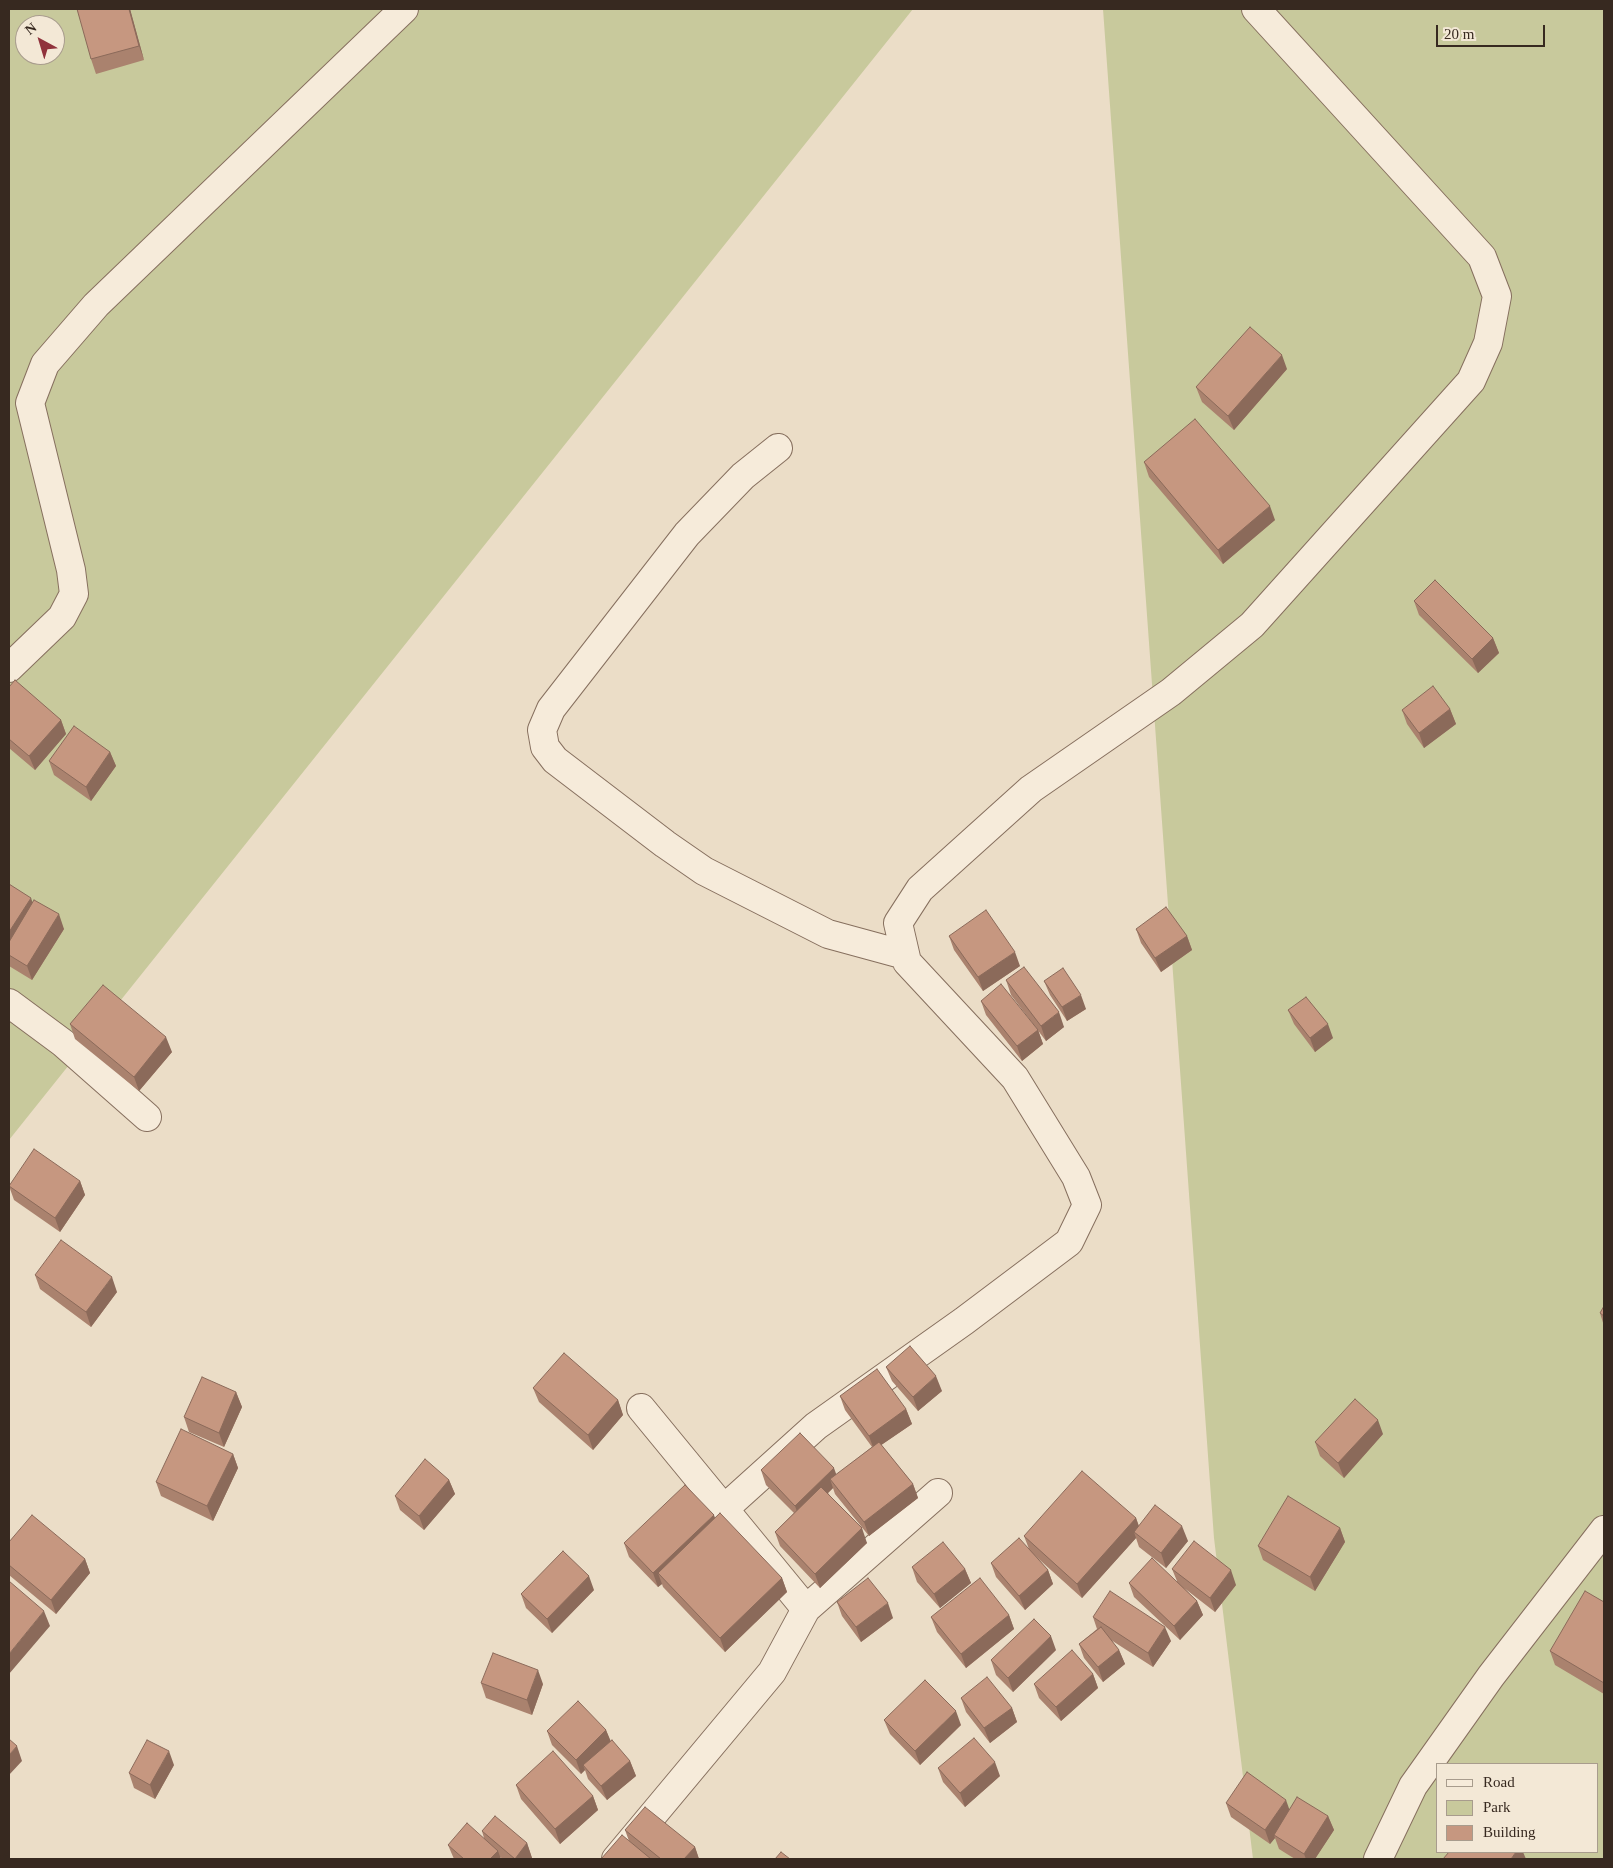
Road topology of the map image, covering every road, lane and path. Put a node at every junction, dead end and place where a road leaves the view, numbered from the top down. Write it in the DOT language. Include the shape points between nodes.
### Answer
graph roads {
  1 [pos="404,9"];
  2 [pos="1256,9"];
  3 [pos="778,448"];
  4 [pos="9,668"];
  5 [pos="905,955"];
  6 [pos="9,1003"];
  7 [pos="147,1117"];
  8 [pos="641,1408"];
  9 [pos="938,1493"];
  10 [pos="724,1508"];
  11 [pos="1604,1530"];
  12 [pos="806,1610"];
  13 [pos="616,1859"];
  14 [pos="1378,1859"];
  1 -- 4 [label="street" via="96,305 45,364 30,403 74,594 62,617"];
  2 -- 5 [label="street" via="1482,257 1497,296 1488,343 1471,381 1252,625 1171,692 1031,789 920,889 898,923"];
  3 -- 5 [label="street" via="743,476 688,534 551,709 542,730 545,747 555,760 704,871 828,934"];
  5 -- 10 [label="street" via="907,962 1014,1078 1076,1177 1087,1205 1069,1242 816,1426"];
  6 -- 7 [label="street" via="63,1043"];
  8 -- 10 [label="street"];
  9 -- 12 [label="street"];
  10 -- 12 [label="street"];
  11 -- 14 [label="street" via="1491,1676 1413,1786"];
  12 -- 13 [label="street" via="772,1672"];
}
